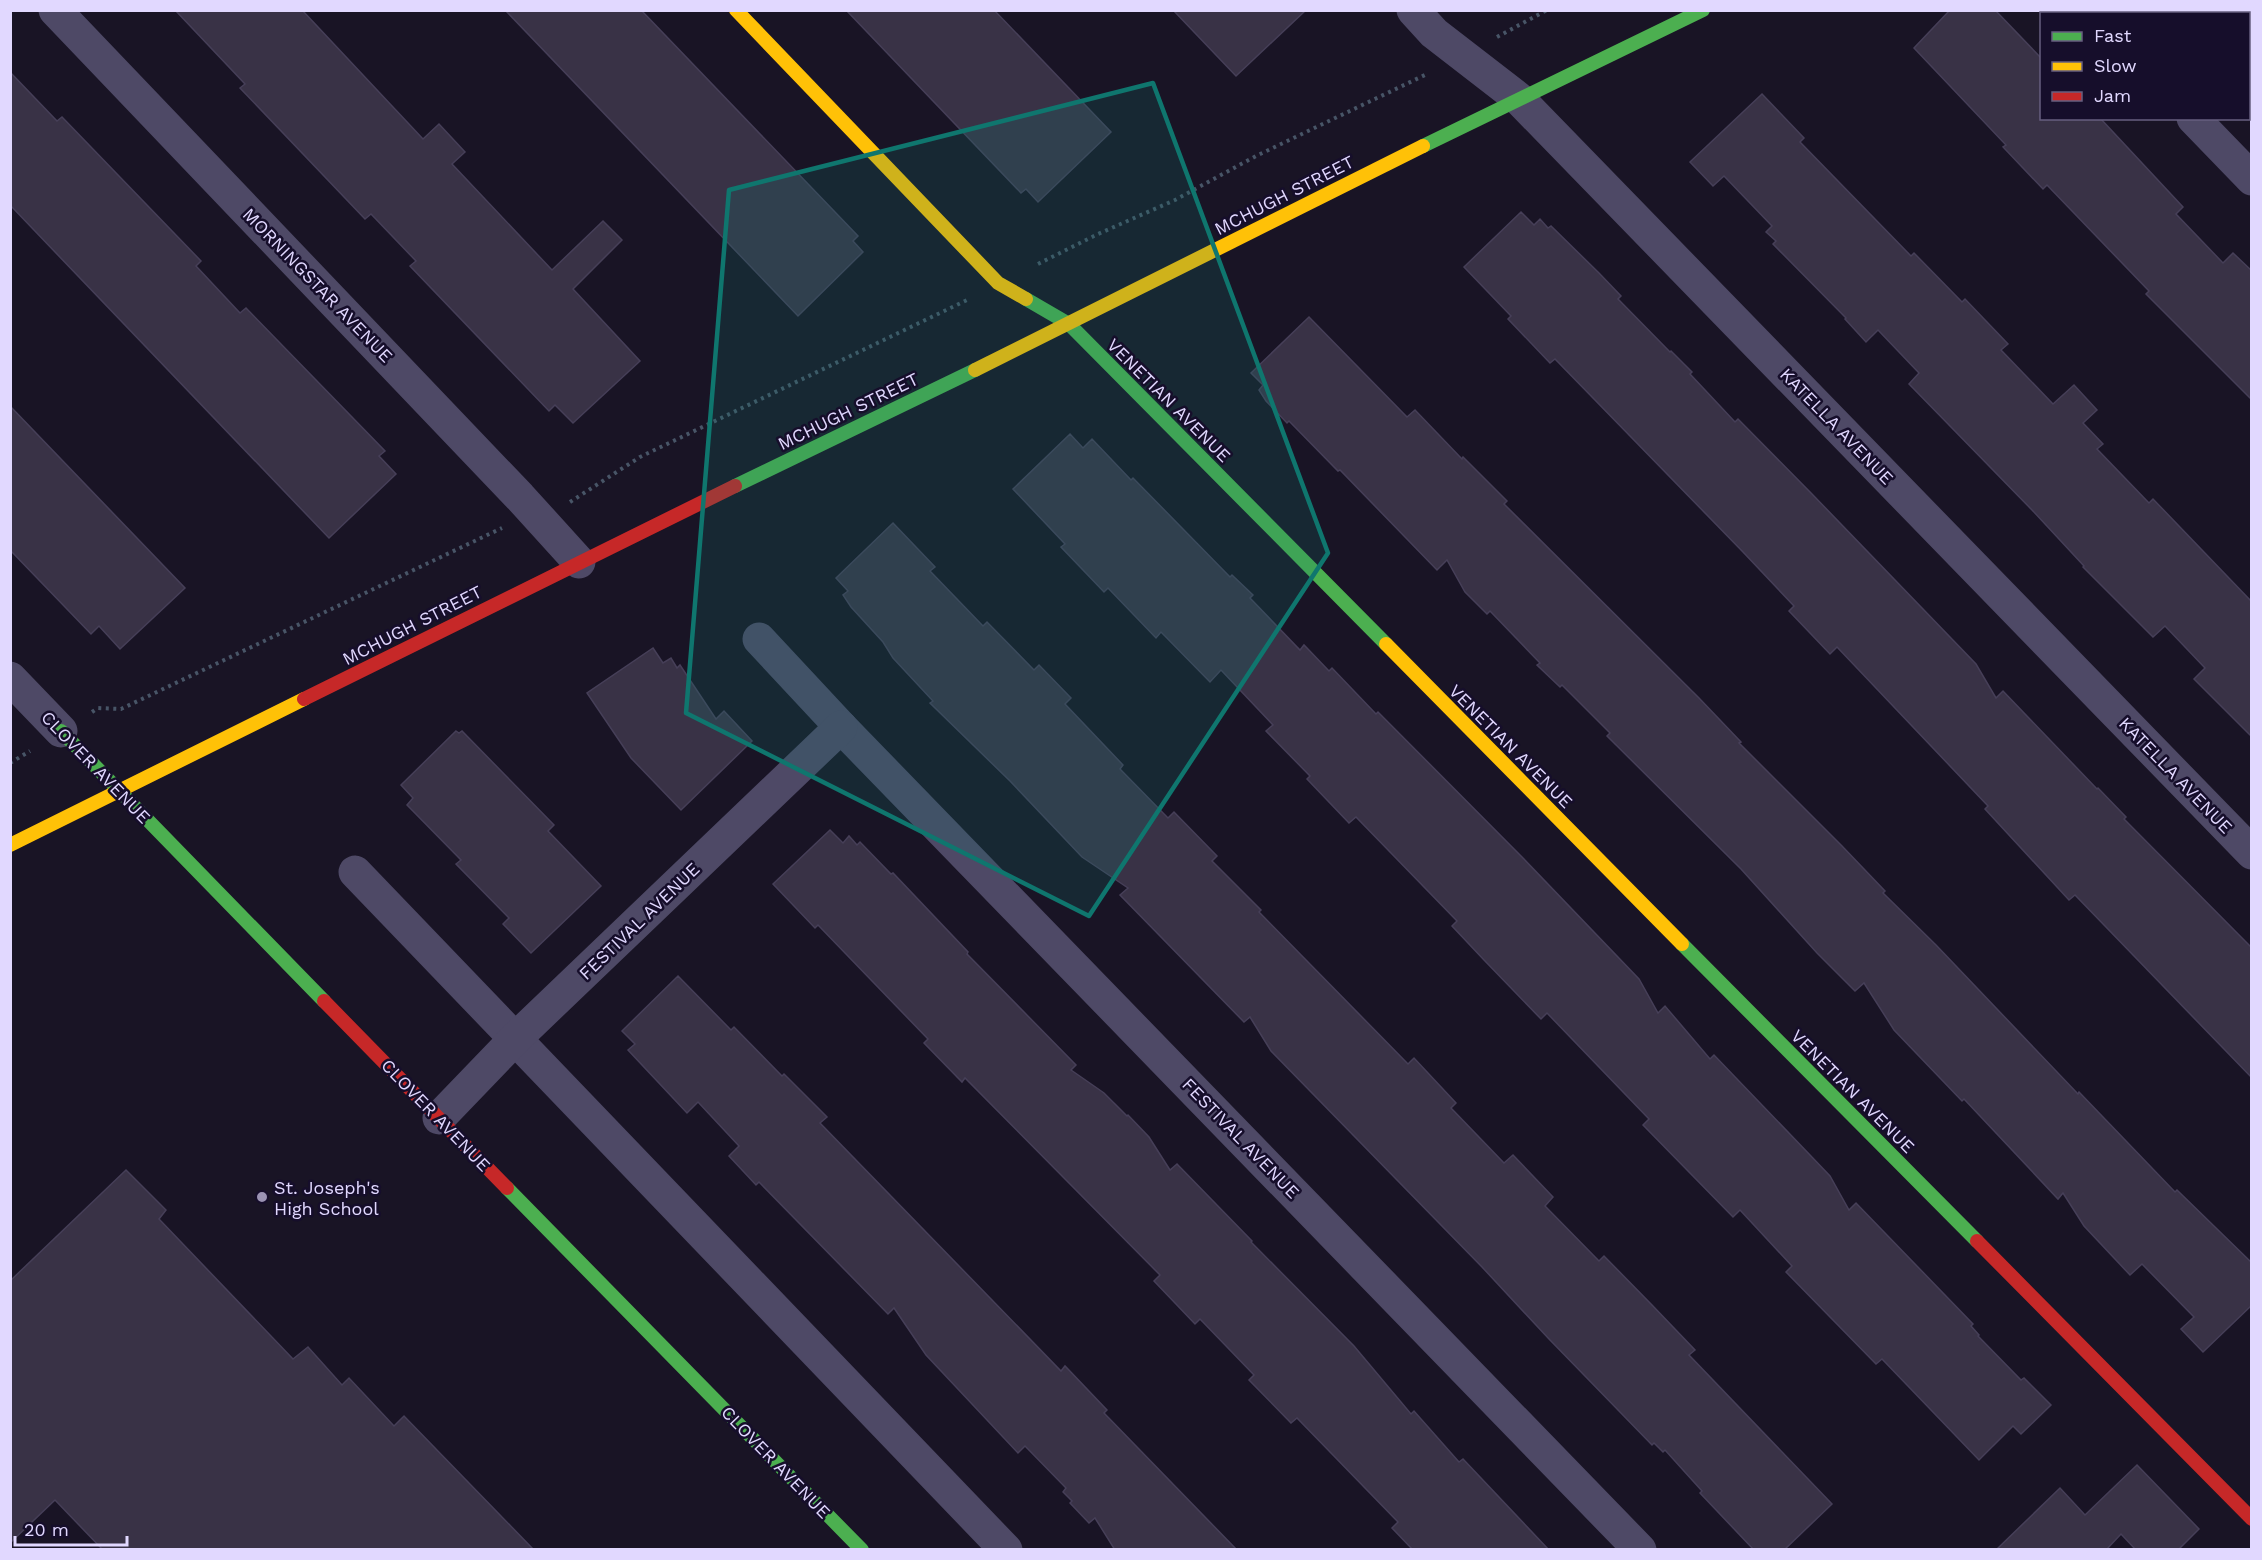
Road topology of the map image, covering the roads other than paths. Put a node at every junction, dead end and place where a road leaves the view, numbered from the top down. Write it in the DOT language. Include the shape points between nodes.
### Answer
graph roads {
  1 [pos="55,10"];
  2 [pos="736,10"];
  3 [pos="1413,10"];
  4 [pos="1702,10"];
  5 [pos="1518,98"];
  6 [pos="2195,120"];
  7 [pos="2252,179"];
  8 [pos="1069,324"];
  9 [pos="579,562"];
  10 [pos="759,639"];
  11 [pos="10,678"];
  12 [pos="841,727"];
  13 [pos="61,731"];
  14 [pos="118,792"];
  15 [pos="10,845"];
  16 [pos="2252,853"];
  17 [pos="355,873"];
  18 [pos="516,1038"];
  19 [pos="439,1118"];
  20 [pos="2252,1520"];
  21 [pos="862,1550"];
  22 [pos="1006,1550"];
  23 [pos="1640,1550"];
  1 -- 9 [label="street, MORNINGSTAR AVENUE"];
  2 -- 8 [label="street, VENETIAN AVENUE" via="998,284"];
  3 -- 5 [label="street, KATELLA AVENUE" via="1434,33"];
  4 -- 5 [label="street, MCHUGH STREET"];
  5 -- 8 [label="street, MCHUGH STREET"];
  5 -- 16 [label="street, KATELLA AVENUE"];
  6 -- 7 [label="street"];
  8 -- 9 [label="street, MCHUGH STREET"];
  8 -- 20 [label="street, VENETIAN AVENUE"];
  9 -- 14 [label="street, MCHUGH STREET"];
  10 -- 12 [label="street, FESTIVAL AVENUE"];
  11 -- 13 [label="street, CLOVER AVENUE"];
  12 -- 18 [label="street, FESTIVAL AVENUE"];
  12 -- 23 [label="street, FESTIVAL AVENUE"];
  13 -- 14 [label="street, CLOVER AVENUE"];
  14 -- 15 [label="street, MCHUGH STREET"];
  14 -- 19 [label="street, CLOVER AVENUE"];
  17 -- 18 [label="street"];
  18 -- 19 [label="street, FESTIVAL AVENUE"];
  18 -- 22 [label="street"];
  19 -- 21 [label="street, CLOVER AVENUE"];
}
